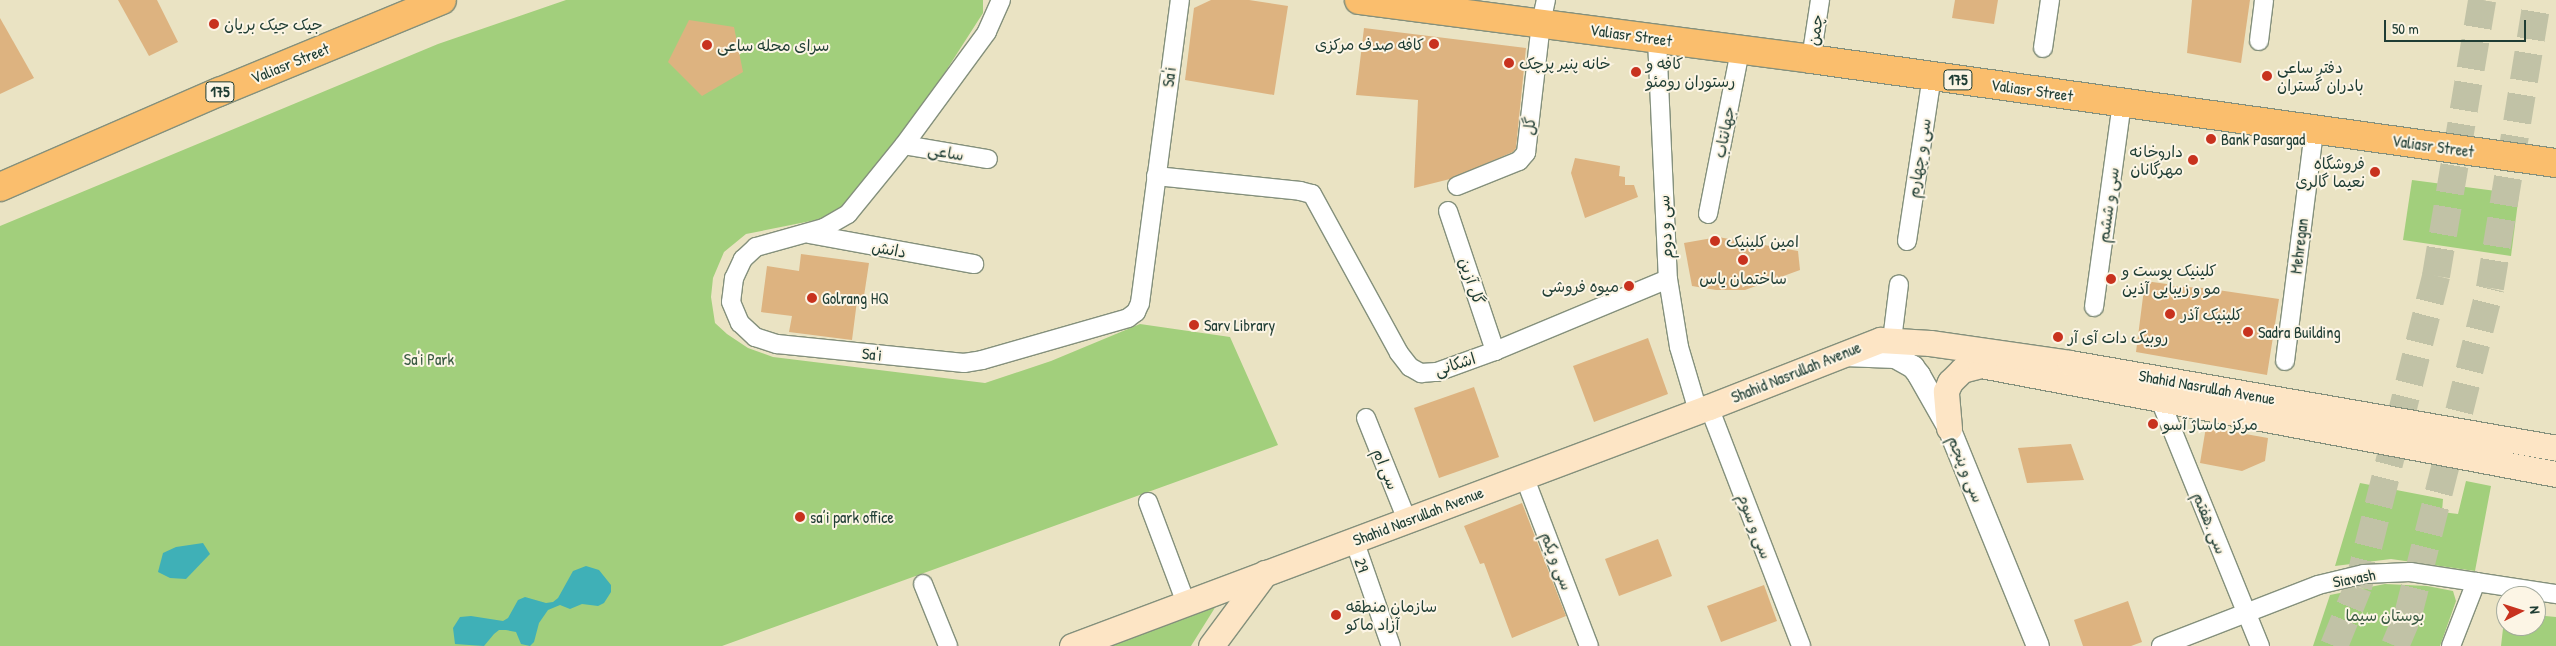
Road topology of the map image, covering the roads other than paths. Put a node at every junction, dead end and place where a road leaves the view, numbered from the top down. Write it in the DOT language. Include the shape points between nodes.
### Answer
graph roads {
  1 [pos="442,0"];
  2 [pos="1001,0"];
  3 [pos="1180,0"];
  4 [pos="1359,0"];
  5 [pos="1820,0"];
  6 [pos="2050,0"];
  7 [pos="2264,0"];
  8 [pos="1544,11"];
  9 [pos="1657,39"];
  10 [pos="2259,41"];
  11 [pos="2043,48"];
  12 [pos="1740,51"];
  13 [pos="1811,59"];
  14 [pos="1932,76"];
  15 [pos="2122,103"];
  16 [pos="2314,130"];
  17 [pos="904,144"];
  18 [pos="988,159"];
  19 [pos="2556,163"];
  20 [pos="1156,176"];
  21 [pos="1457,186"];
  22 [pos="0,187"];
  23 [pos="1448,211"];
  24 [pos="1708,214"];
  25 [pos="804,234"];
  26 [pos="1906,241"];
  27 [pos="974,264"];
  28 [pos="1668,278"];
  29 [pos="1899,284"];
  30 [pos="2094,307"];
  31 [pos="1892,340"];
  32 [pos="1495,351"];
  33 [pos="1840,355"];
  34 [pos="2285,361"];
  35 [pos="2160,400"];
  36 [pos="1704,409"];
  37 [pos="1366,418"];
  38 [pos="1949,428"];
  39 [pos="2556,448"];
  40 [pos="2556,474"];
  41 [pos="1524,476"];
  42 [pos="1148,502"];
  43 [pos="1407,520"];
  44 [pos="1354,540"];
  45 [pos="1266,573"];
  46 [pos="2476,582"];
  47 [pos="923,584"];
  48 [pos="2556,594"];
  49 [pos="1186,603"];
  50 [pos="2246,612"];
  51 [pos="2035,644"];
  52 [pos="948,646"];
  53 [pos="1072,646"];
  54 [pos="1211,646"];
  55 [pos="1391,646"];
  56 [pos="1589,646"];
  57 [pos="1801,646"];
  58 [pos="2161,646"];
  59 [pos="2260,646"];
  60 [pos="2451,646"];
  1 -- 22 [label="main road, Valiasr Street / 175"];
  2 -- 17 [label="street, Sa'i" via="987,32"];
  3 -- 20 [label="street, Sa'i"];
  4 -- 8 [label="main road, Valiasr Street / 175"];
  5 -- 13 [label="street, چمن"];
  6 -- 11 [label="street"];
  7 -- 10 [label="street"];
  8 -- 9 [label="main road, Valiasr Street / 175"];
  8 -- 21 [label="street, گل" via="1526,153 1519,161"];
  9 -- 12 [label="main road, Valiasr Street / 175"];
  9 -- 28 [label="street, سی و دوم"];
  12 -- 13 [label="main road, Valiasr Street / 175"];
  12 -- 24 [label="street, جهانتاب"];
  13 -- 14 [label="main road, Valiasr Street / 175"];
  14 -- 15 [label="main road, Valiasr Street / 175"];
  14 -- 26 [label="street, سی و چهارم"];
  15 -- 16 [label="main road, Valiasr Street / 175"];
  15 -- 30 [label="street, سی و ششم"];
  16 -- 19 [label="main road, Valiasr Street / 175"];
  16 -- 34 [label="street, Mehregan"];
  17 -- 18 [label="street, ساعی"];
  17 -- 25 [label="street, Sa'i" via="848,214 824,228"];
  20 -- 25 [label="street, Sa'i" via="1140,303 1136,312 1128,318 964,363 778,344 755,337 740,323 731,302 734,278 743,258 756,247"];
  20 -- 32 [label="street, اشکانی" via="1312,194 1399,354 1410,367 1430,373"];
  23 -- 32 [label="street, گل آزین"];
  25 -- 27 [label="street, دانش"];
  28 -- 32 [label="street, اشکانی"];
  28 -- 36 [label="street, سی و دوم" via="1679,347"];
  29 -- 31 [label="street"];
  31 -- 33 [label="main road, Shahid Nasrullah Avenue" via="1872,341"];
  31 -- 39 [label="main road, Shahid Nasrullah Avenue" via="2070,363"];
  33 -- 36 [label="main road, Shahid Nasrullah Avenue"];
  33 -- 38 [label="street, سی و پنجم" via="1895,357 1904,361 1919,375"];
  35 -- 38 [label="main road, Shahid Nasrullah Avenue" via="1981,365 1962,370 1950,382 1946,391"];
  35 -- 40 [label="main road, Shahid Nasrullah Avenue"];
  35 -- 50 [label="street, سی .هفتم"];
  36 -- 41 [label="main road, Shahid Nasrullah Avenue"];
  36 -- 57 [label="street, سی و سوم"];
  37 -- 43 [label="street, سی ام"];
  38 -- 51 [label="street, سی و پنجم"];
  41 -- 43 [label="main road, Shahid Nasrullah Avenue"];
  41 -- 56 [label="street, سی و یکم"];
  42 -- 49 [label="street"];
  43 -- 44 [label="main road, Shahid Nasrullah Avenue"];
  44 -- 45 [label="main road, Shahid Nasrullah Avenue"];
  44 -- 55 [label="street, 29"];
  45 -- 49 [label="main road, Shahid Nasrullah Avenue"];
  45 -- 54 [label="main road"];
  46 -- 48 [label="street, Siavash"];
  46 -- 50 [label="street, Siavash" via="2397,572 2344,577"];
  46 -- 60 [label="street"];
  47 -- 52 [label="street"];
  49 -- 53 [label="main road, Shahid Nasrullah Avenue"];
  50 -- 58 [label="street, Siavash"];
  50 -- 59 [label="street, سی .هفتم"];
}
